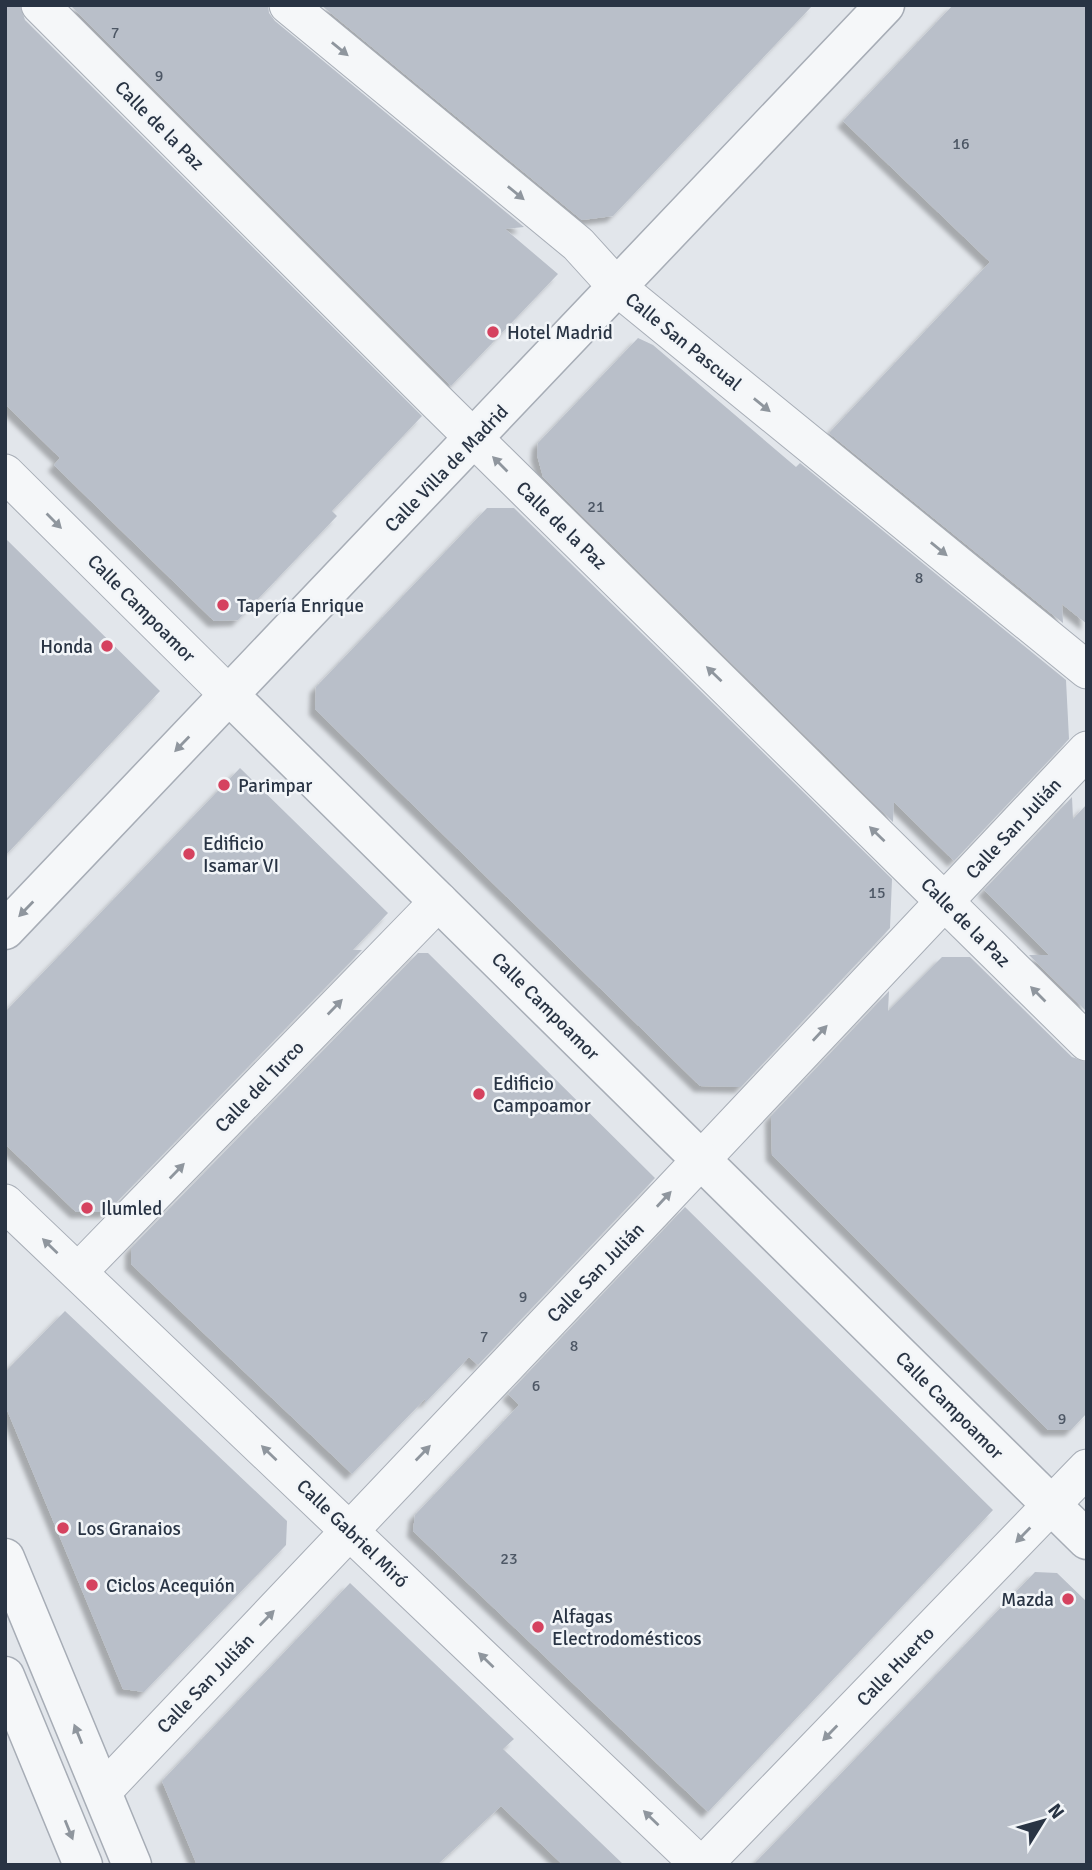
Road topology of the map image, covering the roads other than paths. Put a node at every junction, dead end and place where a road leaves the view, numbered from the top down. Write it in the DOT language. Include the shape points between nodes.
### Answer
graph roads {
  1 [pos="40,5"];
  2 [pos="288,5"];
  3 [pos="885,5"];
  4 [pos="617,287"];
  5 [pos="474,438"];
  6 [pos="5,473"];
  7 [pos="1087,670"];
  8 [pos="229,695"];
  9 [pos="1087,750"];
  10 [pos="439,901"];
  11 [pos="944,901"];
  12 [pos="5,930"];
  13 [pos="1087,1042"];
  14 [pos="701,1160"];
  15 [pos="5,1203"];
  16 [pos="78,1272"];
  17 [pos="1087,1468"];
  18 [pos="1051,1505"];
  19 [pos="350,1530"];
  20 [pos="1087,1540"];
  21 [pos="5,1558"];
  22 [pos="5,1676"];
  23 [pos="102,1792"];
  24 [pos="83,1865"];
  25 [pos="132,1865"];
  26 [pos="702,1865"];
  1 -- 5 [label="street, Calle de la Paz"];
  2 -- 4 [label="street, Calle San Pascual, one-way" via="578,244"];
  3 -- 4 [label="street, Calle Villa de Madrid"];
  4 -- 5 [label="street, Calle Villa de Madrid"];
  4 -- 7 [label="street, Calle San Pascual, one-way"];
  5 -- 8 [label="street, Calle Villa de Madrid"];
  11 -- 5 [label="street, Calle de la Paz, one-way"];
  6 -- 8 [label="street, Calle Campoamor, one-way"];
  8 -- 10 [label="street, Calle Campoamor"];
  8 -- 12 [label="street, Calle Villa de Madrid, one-way"];
  9 -- 11 [label="street, Calle San Julián"];
  10 -- 14 [label="street, Calle Campoamor"];
  16 -- 10 [label="street, Calle del Turco, one-way"];
  13 -- 11 [label="street, Calle de la Paz, one-way"];
  14 -- 11 [label="street, Calle San Julián, one-way"];
  14 -- 18 [label="street, Calle Campoamor"];
  19 -- 14 [label="street, Calle San Julián, one-way"];
  16 -- 15 [label="street, Calle Gabriel Miró, one-way"];
  19 -- 16 [label="street, Calle Gabriel Miró, one-way"];
  17 -- 18 [label="street, Calle Huerto"];
  18 -- 20 [label="street, Calle Campoamor"];
  18 -- 26 [label="street, Calle Huerto, one-way"];
  23 -- 19 [label="street, Calle San Julián, one-way"];
  26 -- 19 [label="street, Calle Gabriel Miró, one-way"];
  23 -- 21 [label="street, one-way"];
  22 -- 24 [label="street, one-way"];
  23 -- 25 [label="street"];
}
